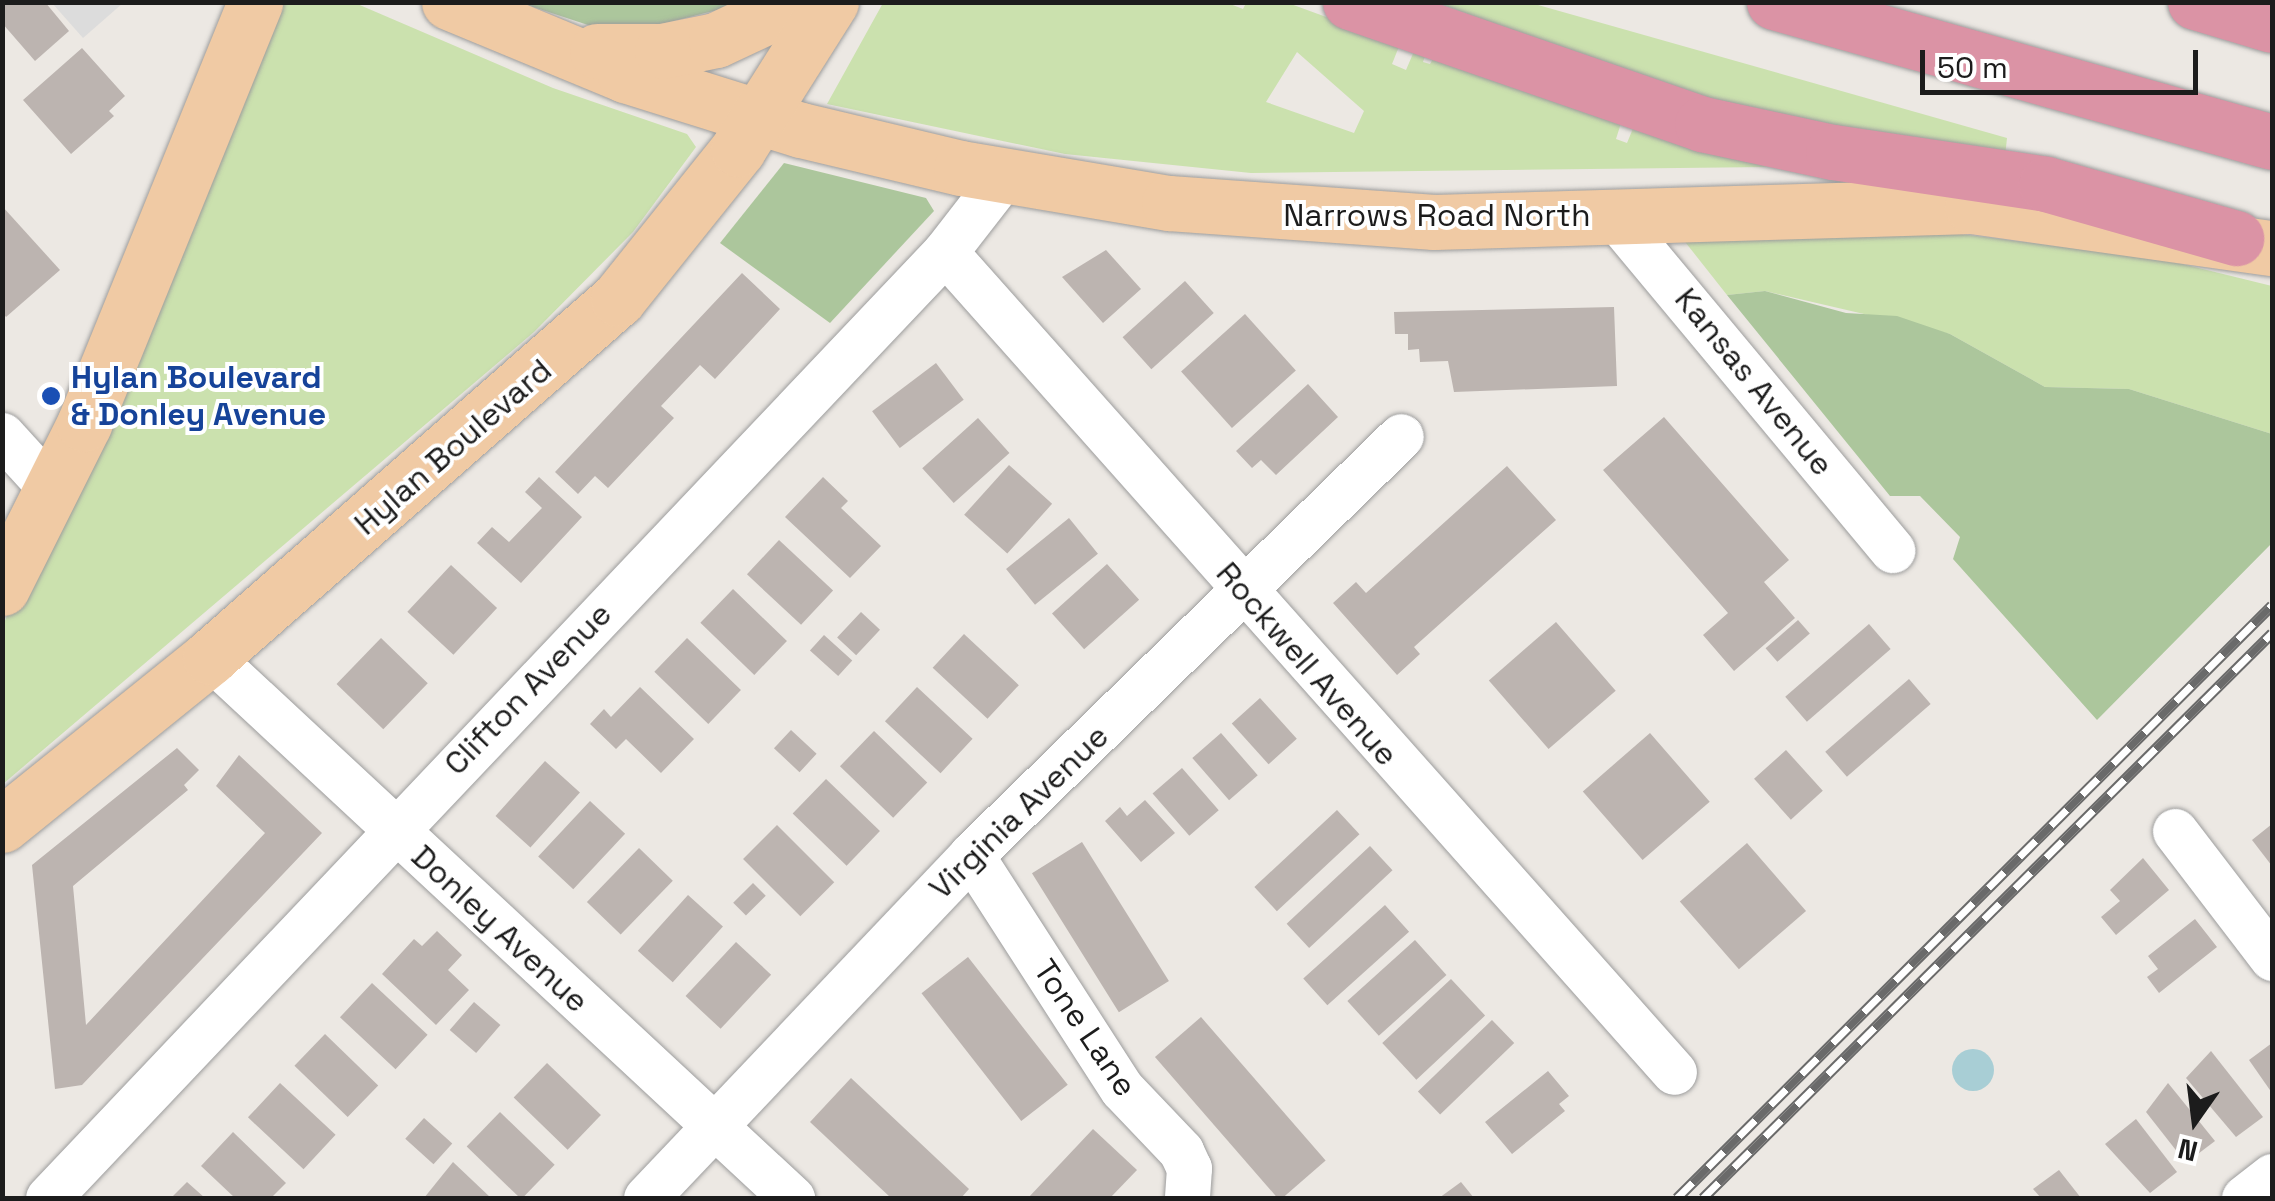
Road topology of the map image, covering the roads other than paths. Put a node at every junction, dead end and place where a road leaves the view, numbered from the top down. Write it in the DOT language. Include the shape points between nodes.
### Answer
graph roads {
  1 [pos="449,2"];
  2 [pos="797,2"];
  3 [pos="831,2"];
  4 [pos="1350,2"];
  5 [pos="1774,2"];
  6 [pos="2194,2"];
  7 [pos="233,15"];
  8 [pos="2272,24"];
  9 [pos="564,50"];
  10 [pos="760,118"];
  11 [pos="2272,142"];
  12 [pos="1004,176"];
  13 [pos="1614,216"];
  14 [pos="2254,243"];
  15 [pos="945,252"];
  16 [pos="2,435"];
  17 [pos="1401,436"];
  18 [pos="52,490"];
  19 [pos="1892,550"];
  20 [pos="2,588"];
  21 [pos="1246,594"];
  22 [pos="210,657"];
  23 [pos="2,825"];
  24 [pos="392,830"];
  25 [pos="2175,831"];
  26 [pos="971,856"];
  27 [pos="2272,958"];
  28 [pos="1674,1072"];
  29 [pos="715,1126"];
  30 [pos="2272,1176"];
  31 [pos="48,1198"];
  32 [pos="646,1198"];
  33 [pos="792,1198"];
  34 [pos="1187,1198"];
  35 [pos="2244,1198"];
  1 -- 9 [label="main road, Narrows Road North"];
  2 -- 9 [label="main road" via="743,30 690,46"];
  3 -- 10 [label="main road, Hylan Boulevard"];
  4 -- 14 [label="highway" via="1702,124 1833,152 2046,184"];
  5 -- 11 [label="highway"];
  6 -- 8 [label="highway"];
  7 -- 18 [label="main road"];
  9 -- 10 [label="main road, Narrows Road North"];
  10 -- 12 [label="main road, Narrows Road North"];
  10 -- 22 [label="main road, Hylan Boulevard" via="618,299"];
  12 -- 13 [label="main road, Narrows Road North" via="1185,204 1367,221"];
  12 -- 15 [label="street, Clifton Avenue"];
  13 -- 14 [label="main road, Narrows Road North" via="1972,206"];
  13 -- 19 [label="street, Kansas Avenue"];
  15 -- 21 [label="street, Rockwell Avenue"];
  15 -- 24 [label="street, Clifton Avenue"];
  16 -- 18 [label="street"];
  17 -- 21 [label="street, Virginia Avenue"];
  18 -- 20 [label="main road"];
  21 -- 26 [label="street, Virginia Avenue"];
  21 -- 28 [label="street, Rockwell Avenue"];
  22 -- 23 [label="main road, Hylan Boulevard"];
  22 -- 24 [label="street, Donley Avenue"];
  24 -- 29 [label="street, Donley Avenue"];
  24 -- 31 [label="street, Clifton Avenue"];
  25 -- 27 [label="street"];
  26 -- 29 [label="street, Virginia Avenue"];
  26 -- 34 [label="street, Tone Lane" via="1122,1089 1181,1152 1189,1168"];
  29 -- 32 [label="street, Virginia Avenue"];
  29 -- 33 [label="street, Donley Avenue"];
  30 -- 35 [label="street"];
}
